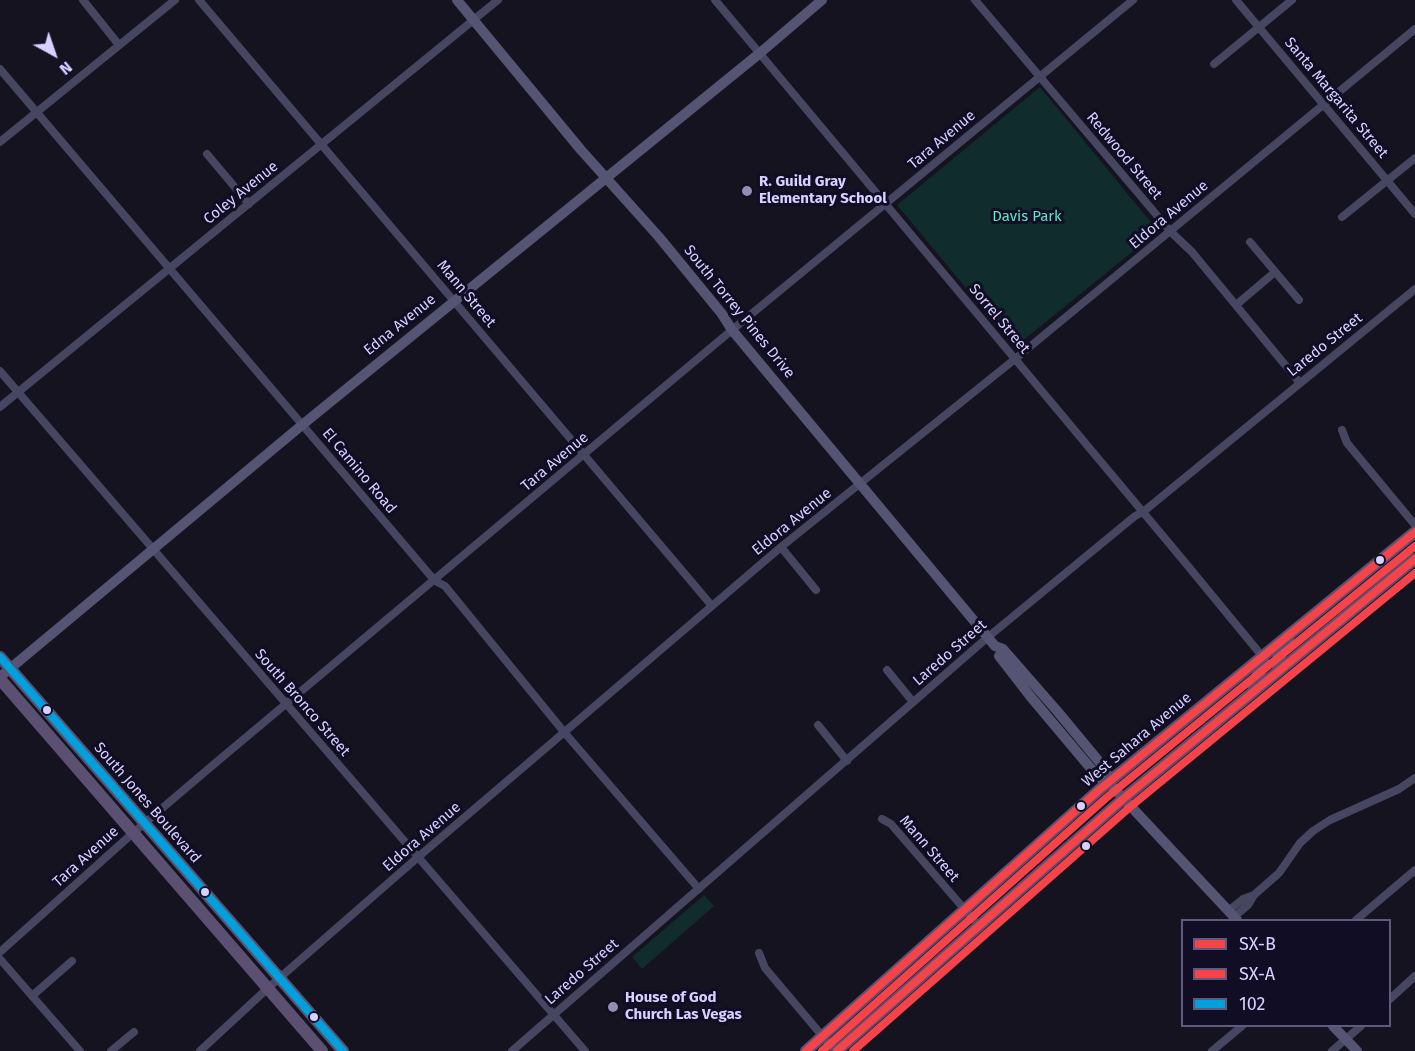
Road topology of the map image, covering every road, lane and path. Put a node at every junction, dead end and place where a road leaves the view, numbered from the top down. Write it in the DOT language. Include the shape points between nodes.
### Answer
graph roads {
  1 [pos="83,0"];
  2 [pos="175,0"];
  3 [pos="199,0"];
  4 [pos="457,0"];
  5 [pos="498,0"];
  6 [pos="715,0"];
  7 [pos="822,0"];
  8 [pos="975,0"];
  9 [pos="1133,0"];
  10 [pos="1236,0"];
  11 [pos="1292,0"];
  12 [pos="474,20"];
  13 [pos="1259,27"];
  14 [pos="1415,29"];
  15 [pos="119,45"];
  16 [pos="760,54"];
  17 [pos="1214,64"];
  18 [pos="0,69"];
  19 [pos="1040,77"];
  20 [pos="1323,104"];
  21 [pos="37,113"];
  22 [pos="0,142"];
  23 [pos="322,144"];
  24 [pos="207,154"];
  25 [pos="1415,158"];
  26 [pos="606,177"];
  27 [pos="1387,181"];
  28 [pos="249,204"];
  29 [pos="885,205"];
  30 [pos="1415,214"];
  31 [pos="1342,217"];
  32 [pos="1171,232"];
  33 [pos="1250,242"];
  34 [pos="169,269"];
  35 [pos="1275,272"];
  36 [pos="1415,289"];
  37 [pos="1299,300"];
  38 [pos="454,301"];
  39 [pos="1236,305"];
  40 [pos="732,330"];
  41 [pos="1015,359"];
  42 [pos="0,371"];
  43 [pos="1300,382"];
  44 [pos="18,392"];
  45 [pos="0,407"];
  46 [pos="302,425"];
  47 [pos="1342,430"];
  48 [pos="584,455"];
  49 [pos="860,484"];
  50 [pos="1143,512"];
  51 [pos="1415,525"];
  52 [pos="1415,532"];
  53 [pos="781,547"];
  54 [pos="1415,548"];
  55 [pos="152,550"];
  56 [pos="1415,559"];
  57 [pos="435,581"];
  58 [pos="1378,589"];
  59 [pos="816,590"];
  60 [pos="712,606"];
  61 [pos="1291,633"];
  62 [pos="992,641"];
  63 [pos="1262,656"];
  64 [pos="0,657"];
  65 [pos="887,670"];
  66 [pos="1279,670"];
  67 [pos="3,675"];
  68 [pos="1253,692"];
  69 [pos="914,702"];
  70 [pos="285,705"];
  71 [pos="818,725"];
  72 [pos="564,732"];
  73 [pos="847,761"];
  74 [pos="1415,778"];
  75 [pos="1108,782"];
  76 [pos="1123,799"];
  77 [pos="882,819"];
  78 [pos="144,823"];
  79 [pos="133,833"];
  80 [pos="417,858"];
  81 [pos="1415,870"];
  82 [pos="699,889"];
  83 [pos="964,910"];
  84 [pos="1233,916"];
  85 [pos="1358,919"];
  86 [pos="978,925"];
  87 [pos="0,952"];
  88 [pos="759,953"];
  89 [pos="0,958"];
  90 [pos="72,961"];
  91 [pos="1415,976"];
  92 [pos="279,978"];
  93 [pos="268,988"];
  94 [pos="32,996"];
  95 [pos="1391,997"];
  96 [pos="554,1015"];
  97 [pos="1241,1027"];
  98 [pos="1334,1027"];
  99 [pos="1360,1027"];
  100 [pos="134,1032"];
  101 [pos="822,1037"];
  102 [pos="1346,1039"];
  103 [pos="80,1051"];
  104 [pos="111,1051"];
  105 [pos="200,1051"];
  106 [pos="322,1051"];
  107 [pos="343,1051"];
  108 [pos="512,1051"];
  109 [pos="585,1051"];
  110 [pos="806,1051"];
  111 [pos="836,1051"];
  112 [pos="1212,1051"];
  113 [pos="1332,1051"];
  114 [pos="1357,1051"];
  1 -- 15 [label="street"];
  2 -- 15 [label="street"];
  3 -- 23 [label="street, Mann Street"];
  4 -- 12 [label="street, South Torrey Pines Drive"];
  5 -- 12 [label="street, Coley Avenue"];
  6 -- 16 [label="street, Sorrel Street"];
  7 -- 16 [label="street, Edna Avenue"];
  8 -- 19 [label="street, Redwood Street"];
  9 -- 19 [label="street, Tara Avenue"];
  10 -- 13 [label="street, Santa Margarita Street"];
  11 -- 13 [label="street"];
  12 -- 23 [label="street, Coley Avenue"];
  12 -- 26 [label="street, South Torrey Pines Drive"];
  13 -- 17 [label="street"];
  13 -- 20 [label="street, Santa Margarita Street"];
  14 -- 20 [label="street, Eldora Avenue"];
  15 -- 21 [label="street"];
  16 -- 26 [label="street, Edna Avenue"];
  16 -- 29 [label="street, Sorrel Street"];
  18 -- 21 [label="street, El Camino Road"];
  19 -- 29 [label="street, Tara Avenue"];
  19 -- 32 [label="street, Redwood Street"];
  20 -- 27 [label="street, Santa Margarita Street"];
  20 -- 32 [label="street, Eldora Avenue"];
  21 -- 22 [label="street"];
  21 -- 34 [label="street, El Camino Road"];
  23 -- 28 [label="street, Coley Avenue"];
  23 -- 38 [label="street, Mann Street"];
  24 -- 28 [label="street"];
  25 -- 27 [label="street"];
  26 -- 38 [label="street, Edna Avenue"];
  26 -- 40 [label="street, South Torrey Pines Drive"];
  27 -- 30 [label="street, Santa Margarita Street"];
  27 -- 31 [label="street"];
  28 -- 34 [label="street, Coley Avenue"];
  29 -- 40 [label="street, Tara Avenue"];
  29 -- 41 [label="street, Sorrel Street"];
  32 -- 39 [label="street, Redwood Street"];
  32 -- 41 [label="street, Eldora Avenue"];
  33 -- 35 [label="street"];
  34 -- 44 [label="street, Coley Avenue"];
  34 -- 46 [label="street, El Camino Road"];
  35 -- 37 [label="street"];
  35 -- 39 [label="street"];
  36 -- 43 [label="street, Laredo Street"];
  38 -- 46 [label="street, Edna Avenue"];
  38 -- 48 [label="street, Mann Street"];
  39 -- 43 [label="street, Redwood Street"];
  40 -- 48 [label="street, Tara Avenue"];
  40 -- 49 [label="street, South Torrey Pines Drive"];
  41 -- 49 [label="street, Eldora Avenue"];
  41 -- 50 [label="street, Sorrel Street"];
  42 -- 44 [label="street, South Bronco Street"];
  43 -- 50 [label="street, Laredo Street"];
  44 -- 45 [label="street, Coley Avenue"];
  44 -- 55 [label="street, South Bronco Street"];
  46 -- 55 [label="street, Edna Avenue"];
  46 -- 57 [label="street, El Camino Road"];
  47 -- 51 [label="street" via="1347,443"];
  48 -- 57 [label="street, Tara Avenue"];
  48 -- 60 [label="street, Mann Street"];
  49 -- 53 [label="street, Eldora Avenue"];
  49 -- 62 [label="street, South Torrey Pines Drive"];
  50 -- 62 [label="street, Laredo Street"];
  50 -- 63 [label="street, Sorrel Street"];
  52 -- 61 [label="main road, West Sahara Avenue"];
  53 -- 59 [label="street"];
  53 -- 60 [label="street, Eldora Avenue"];
  54 -- 58 [label="main road"];
  55 -- 67 [label="street, Edna Avenue"];
  55 -- 70 [label="street, South Bronco Street"];
  56 -- 58 [label="main road"];
  57 -- 70 [label="street, Tara Avenue"];
  57 -- 72 [label="street, El Camino Road" via="445,586"];
  58 -- 66 [label="main road"];
  60 -- 72 [label="street, Eldora Avenue"];
  61 -- 63 [label="main road, West Sahara Avenue"];
  61 -- 66 [label="main road" via="1277,661"];
  62 -- 69 [label="street, Laredo Street"];
  62 -- 75 [label="street, South Torrey Pines Drive" via="998,654 1034,692 1098,777"];
  63 -- 68 [label="main road" via="1264,664"];
  63 -- 75 [label="main road, West Sahara Avenue"];
  64 -- 67 [label="main road, South Jones Boulevard"];
  65 -- 69 [label="street"];
  66 -- 68 [label="main road"];
  67 -- 78 [label="main road, South Jones Boulevard"];
  67 -- 79 [label="main road, South Jones Boulevard"];
  68 -- 76 [label="main road"];
  69 -- 73 [label="street, Laredo Street"];
  70 -- 78 [label="street, Tara Avenue"];
  70 -- 80 [label="street, South Bronco Street"];
  71 -- 73 [label="street"];
  72 -- 80 [label="street, Eldora Avenue"];
  72 -- 82 [label="street, El Camino Road"];
  73 -- 82 [label="street, Laredo Street"];
  74 -- 84 [label="street" via="1313,831 1279,873"];
  75 -- 76 [label="street, South Torrey Pines Drive"];
  75 -- 83 [label="main road, West Sahara Avenue"];
  76 -- 84 [label="street, South Torrey Pines Drive"];
  76 -- 86 [label="main road"];
  77 -- 83 [label="street, Mann Street" via="891,824"];
  78 -- 79 [label="street, Tara Avenue"];
  78 -- 92 [label="main road, South Jones Boulevard"];
  79 -- 87 [label="street, Tara Avenue"];
  79 -- 93 [label="main road, South Jones Boulevard"];
  80 -- 92 [label="street, Eldora Avenue"];
  80 -- 96 [label="street, South Bronco Street"];
  81 -- 85 [label="street"];
  82 -- 96 [label="street, Laredo Street"];
  83 -- 86 [label="street, Mann Street"];
  83 -- 101 [label="main road, West Sahara Avenue"];
  86 -- 111 [label="main road"];
  88 -- 101 [label="street" via="765,968"];
  89 -- 94 [label="street"];
  90 -- 94 [label="street"];
  91 -- 95 [label="street"];
  92 -- 93 [label="street, Eldora Avenue"];
  92 -- 107 [label="main road, South Jones Boulevard"];
  93 -- 105 [label="street, Eldora Avenue"];
  93 -- 106 [label="main road, South Jones Boulevard"];
  94 -- 103 [label="street"];
  96 -- 108 [label="street, Laredo Street"];
  96 -- 109 [label="street, South Bronco Street"];
  97 -- 112 [label="street"];
  98 -- 102 [label="street"];
  99 -- 102 [label="street"];
  100 -- 104 [label="street"];
  101 -- 110 [label="main road, West Sahara Avenue"];
  101 -- 111 [label="street"];
  102 -- 113 [label="street"];
  102 -- 114 [label="street"];
}
